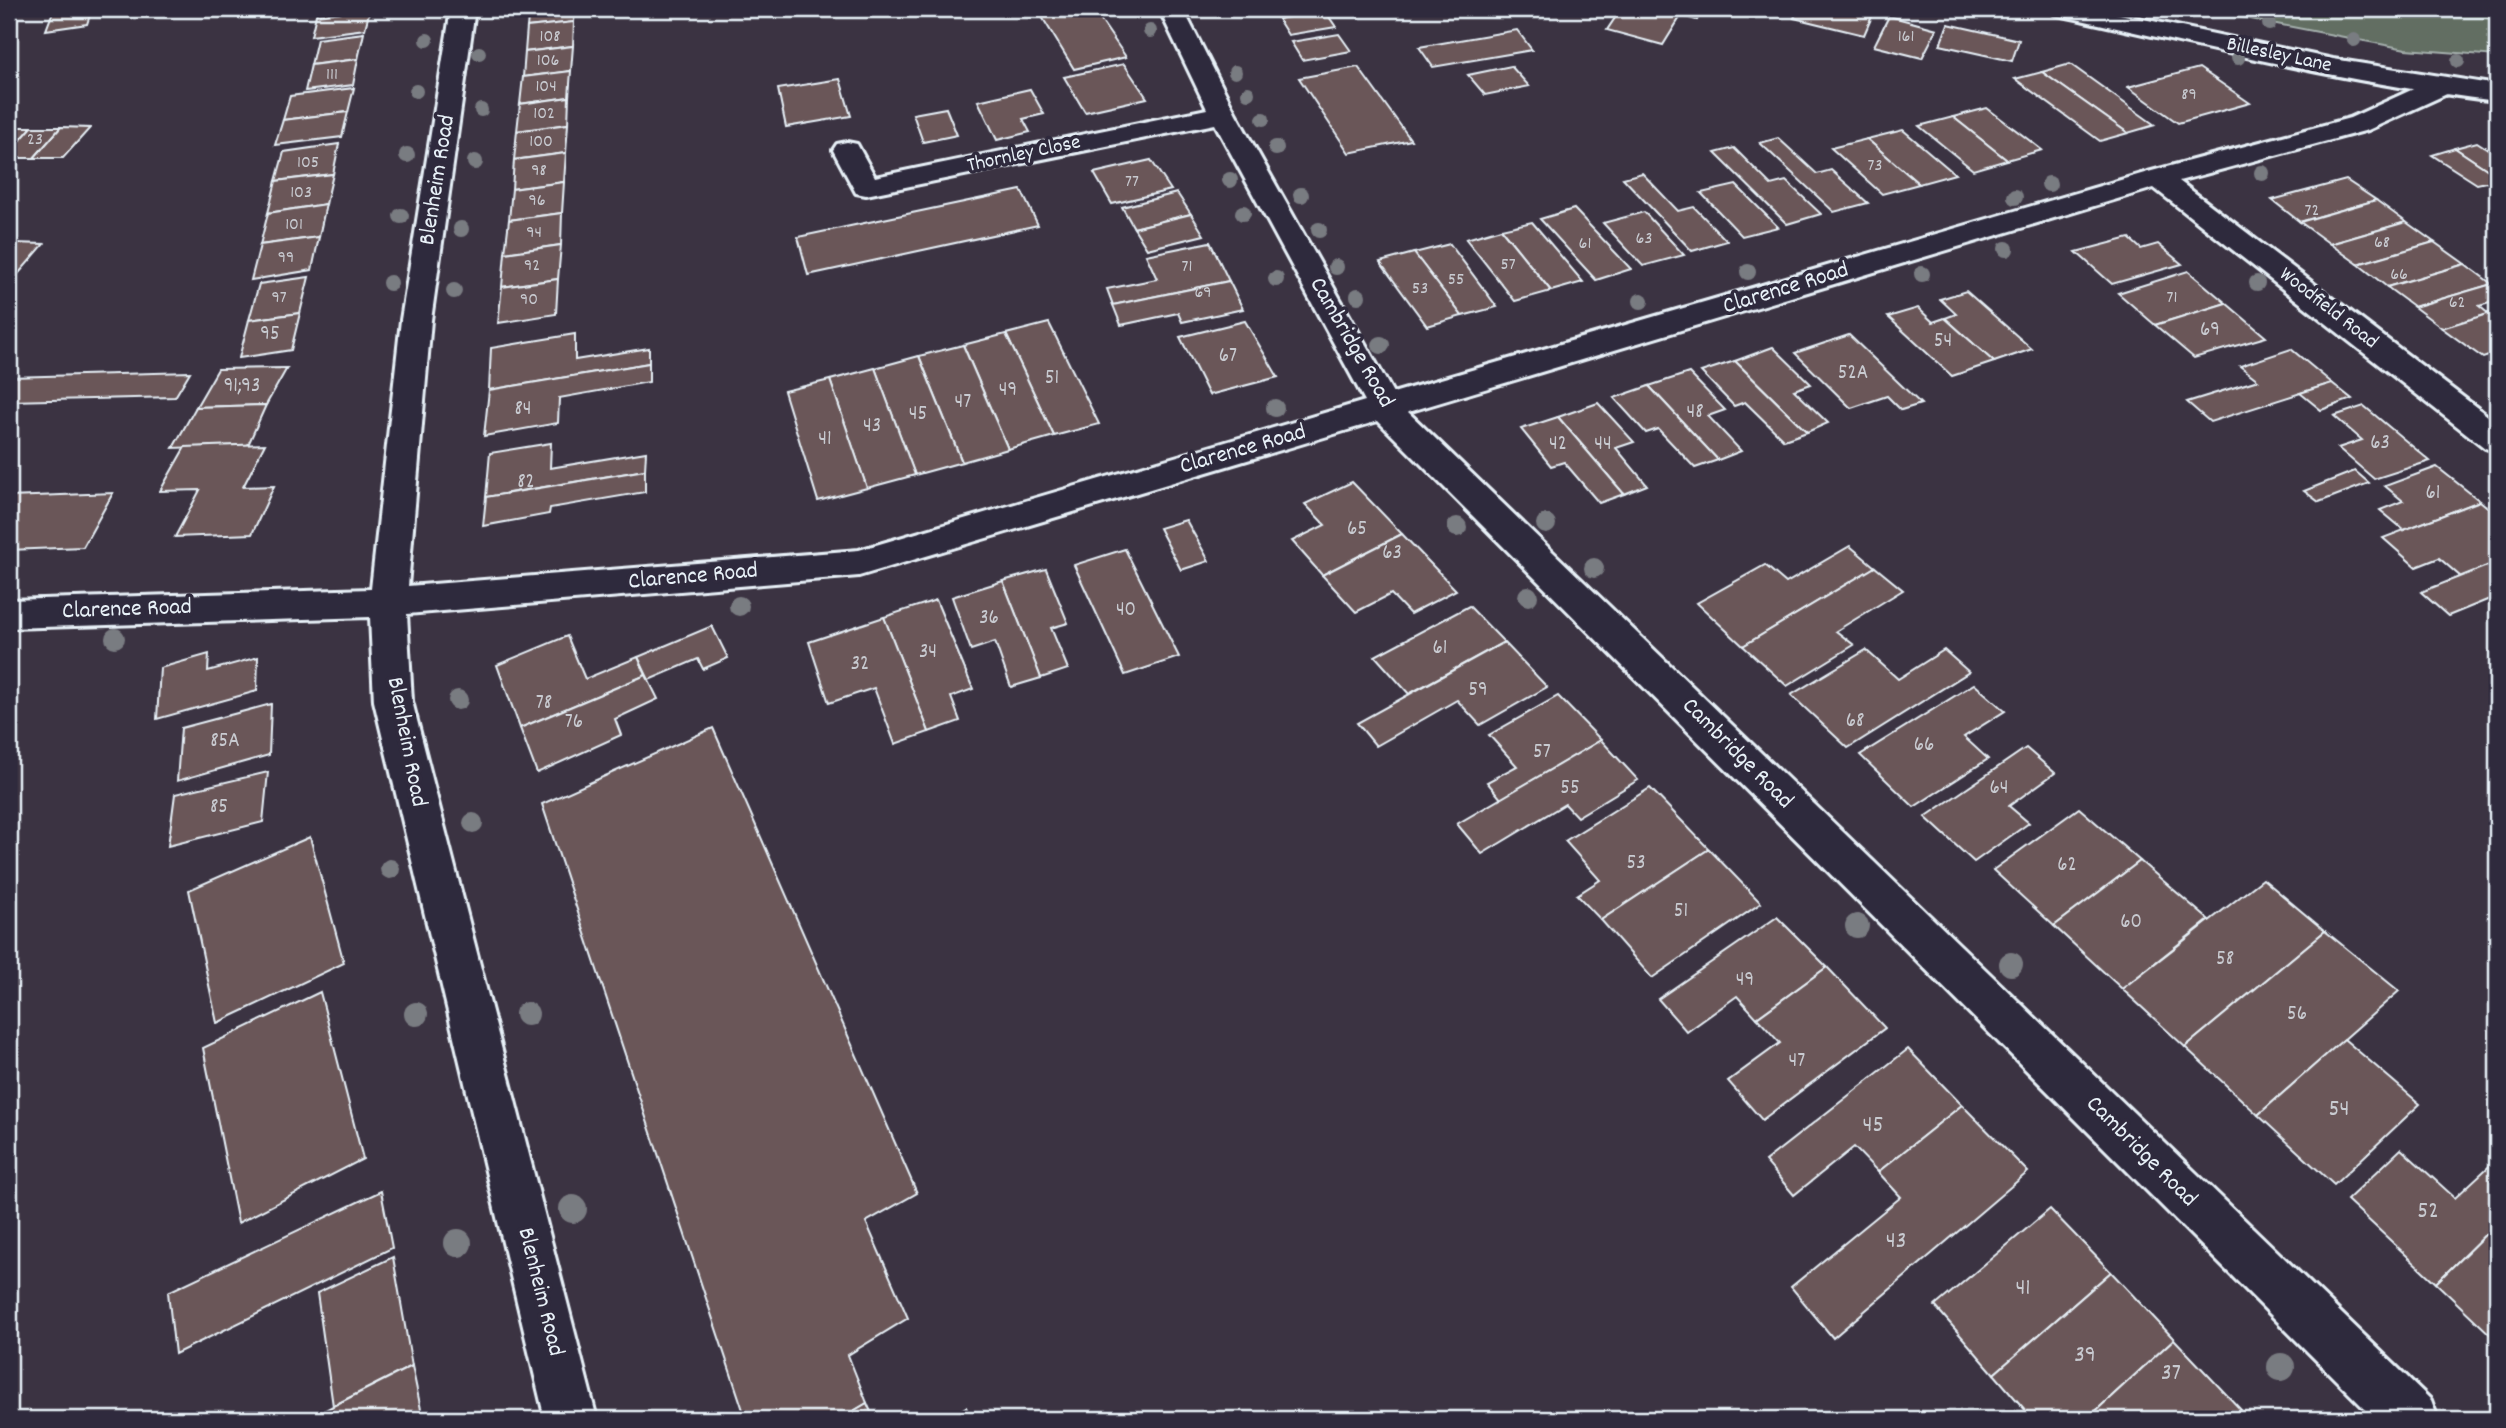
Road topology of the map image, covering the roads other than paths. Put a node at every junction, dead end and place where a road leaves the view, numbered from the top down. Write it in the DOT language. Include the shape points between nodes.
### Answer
graph roads {
  1 [pos="463,9"];
  2 [pos="1171,9"];
  3 [pos="2063,9"];
  4 [pos="2440,87"];
  5 [pos="2497,93"];
  6 [pos="1223,114"];
  7 [pos="847,150"];
  8 [pos="2158,178"];
  9 [pos="1385,408"];
  10 [pos="2497,440"];
  11 [pos="388,602"];
  12 [pos="9,614"];
  13 [pos="571,1419"];
  14 [pos="2412,1419"];
  1 -- 11 [label="street, Blenheim Road" via="416,320"];
  2 -- 6 [label="street, Cambridge Road"];
  3 -- 4 [label="street, Billesley Lane"];
  4 -- 5 [label="street, Billesley Lane"];
  4 -- 8 [label="street, Clarence Road" via="2359,124"];
  6 -- 7 [label="street, Thornley Close" via="866,187"];
  6 -- 9 [label="street, Cambridge Road"];
  8 -- 9 [label="street, Clarence Road"];
  8 -- 10 [label="street, Woodfield Road"];
  9 -- 11 [label="street, Clarence Road" via="859,563"];
  9 -- 14 [label="street, Cambridge Road"];
  11 -- 12 [label="street, Clarence Road"];
  11 -- 13 [label="street, Blenheim Road" via="393,701"];
}
